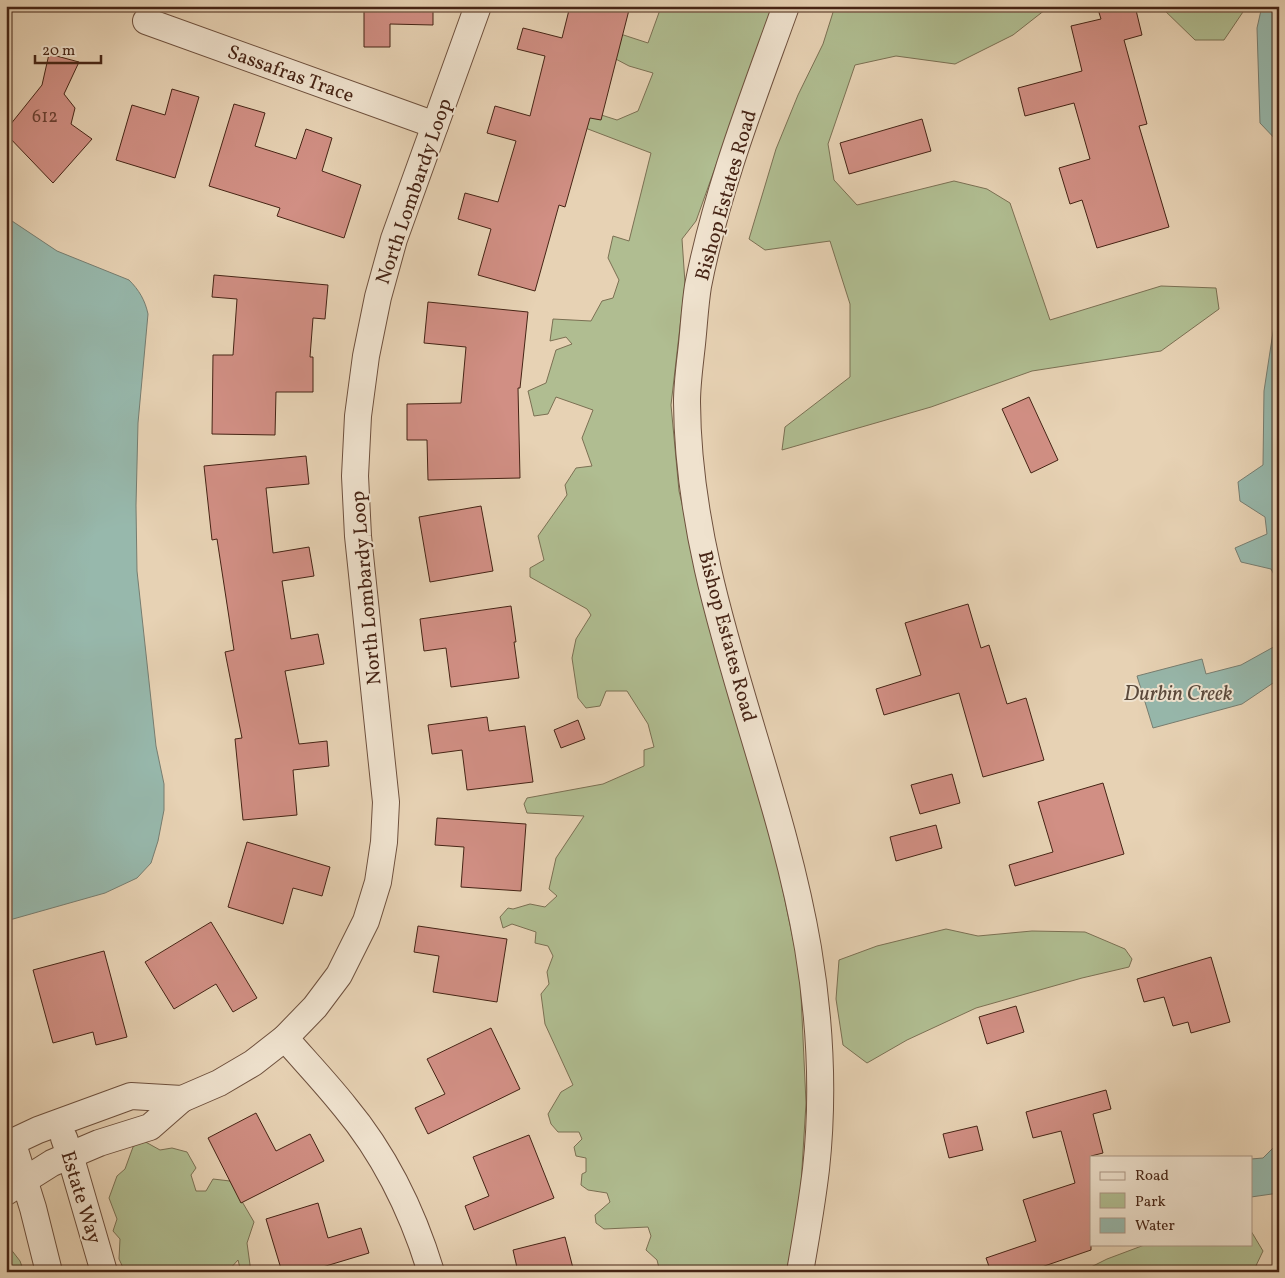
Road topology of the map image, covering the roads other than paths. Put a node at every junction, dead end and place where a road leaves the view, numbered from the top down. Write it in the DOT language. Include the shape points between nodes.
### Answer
graph roads {
  1 [pos="478,6"];
  2 [pos="786,6"];
  3 [pos="146,21"];
  4 [pos="435,125"];
  5 [pos="285,1038"];
  6 [pos="182,1099"];
  7 [pos="48,1126"];
  8 [pos="9,1143"];
  9 [pos="61,1159"];
  10 [pos="15,1186"];
  11 [pos="49,1272"];
  12 [pos="104,1272"];
  13 [pos="431,1272"];
  14 [pos="800,1272"];
  1 -- 4 [label="street, North Lombardy Loop"];
  2 -- 14 [label="street, Bishop Estates Road" via="738,137 711,226 698,289 687,400 694,489 708,570 786,850 808,947 817,1020 819,1129"];
  3 -- 4 [label="street, Sassafras Trace"];
  4 -- 5 [label="street, North Lombardy Loop" via="394,238 378,297 358,416 358,536 386,802 378,882 366,920 339,975 315,1007"];
  5 -- 6 [label="street, North Lombardy Loop" via="253,1063"];
  5 -- 13 [label="street" via="346,1108 376,1149 402,1196"];
  6 -- 7 [label="street, North Lombardy Loop" via="131,1096"];
  6 -- 9 [label="street, North Lombardy Loop" via="150,1127"];
  7 -- 8 [label="street, North Lombardy Loop"];
  7 -- 9 [label="street, Estate Way"];
  8 -- 10 [label="street"];
  9 -- 10 [label="street, North Lombardy Loop"];
  9 -- 12 [label="street, Estate Way"];
  10 -- 11 [label="street" via="33,1208"];
}
